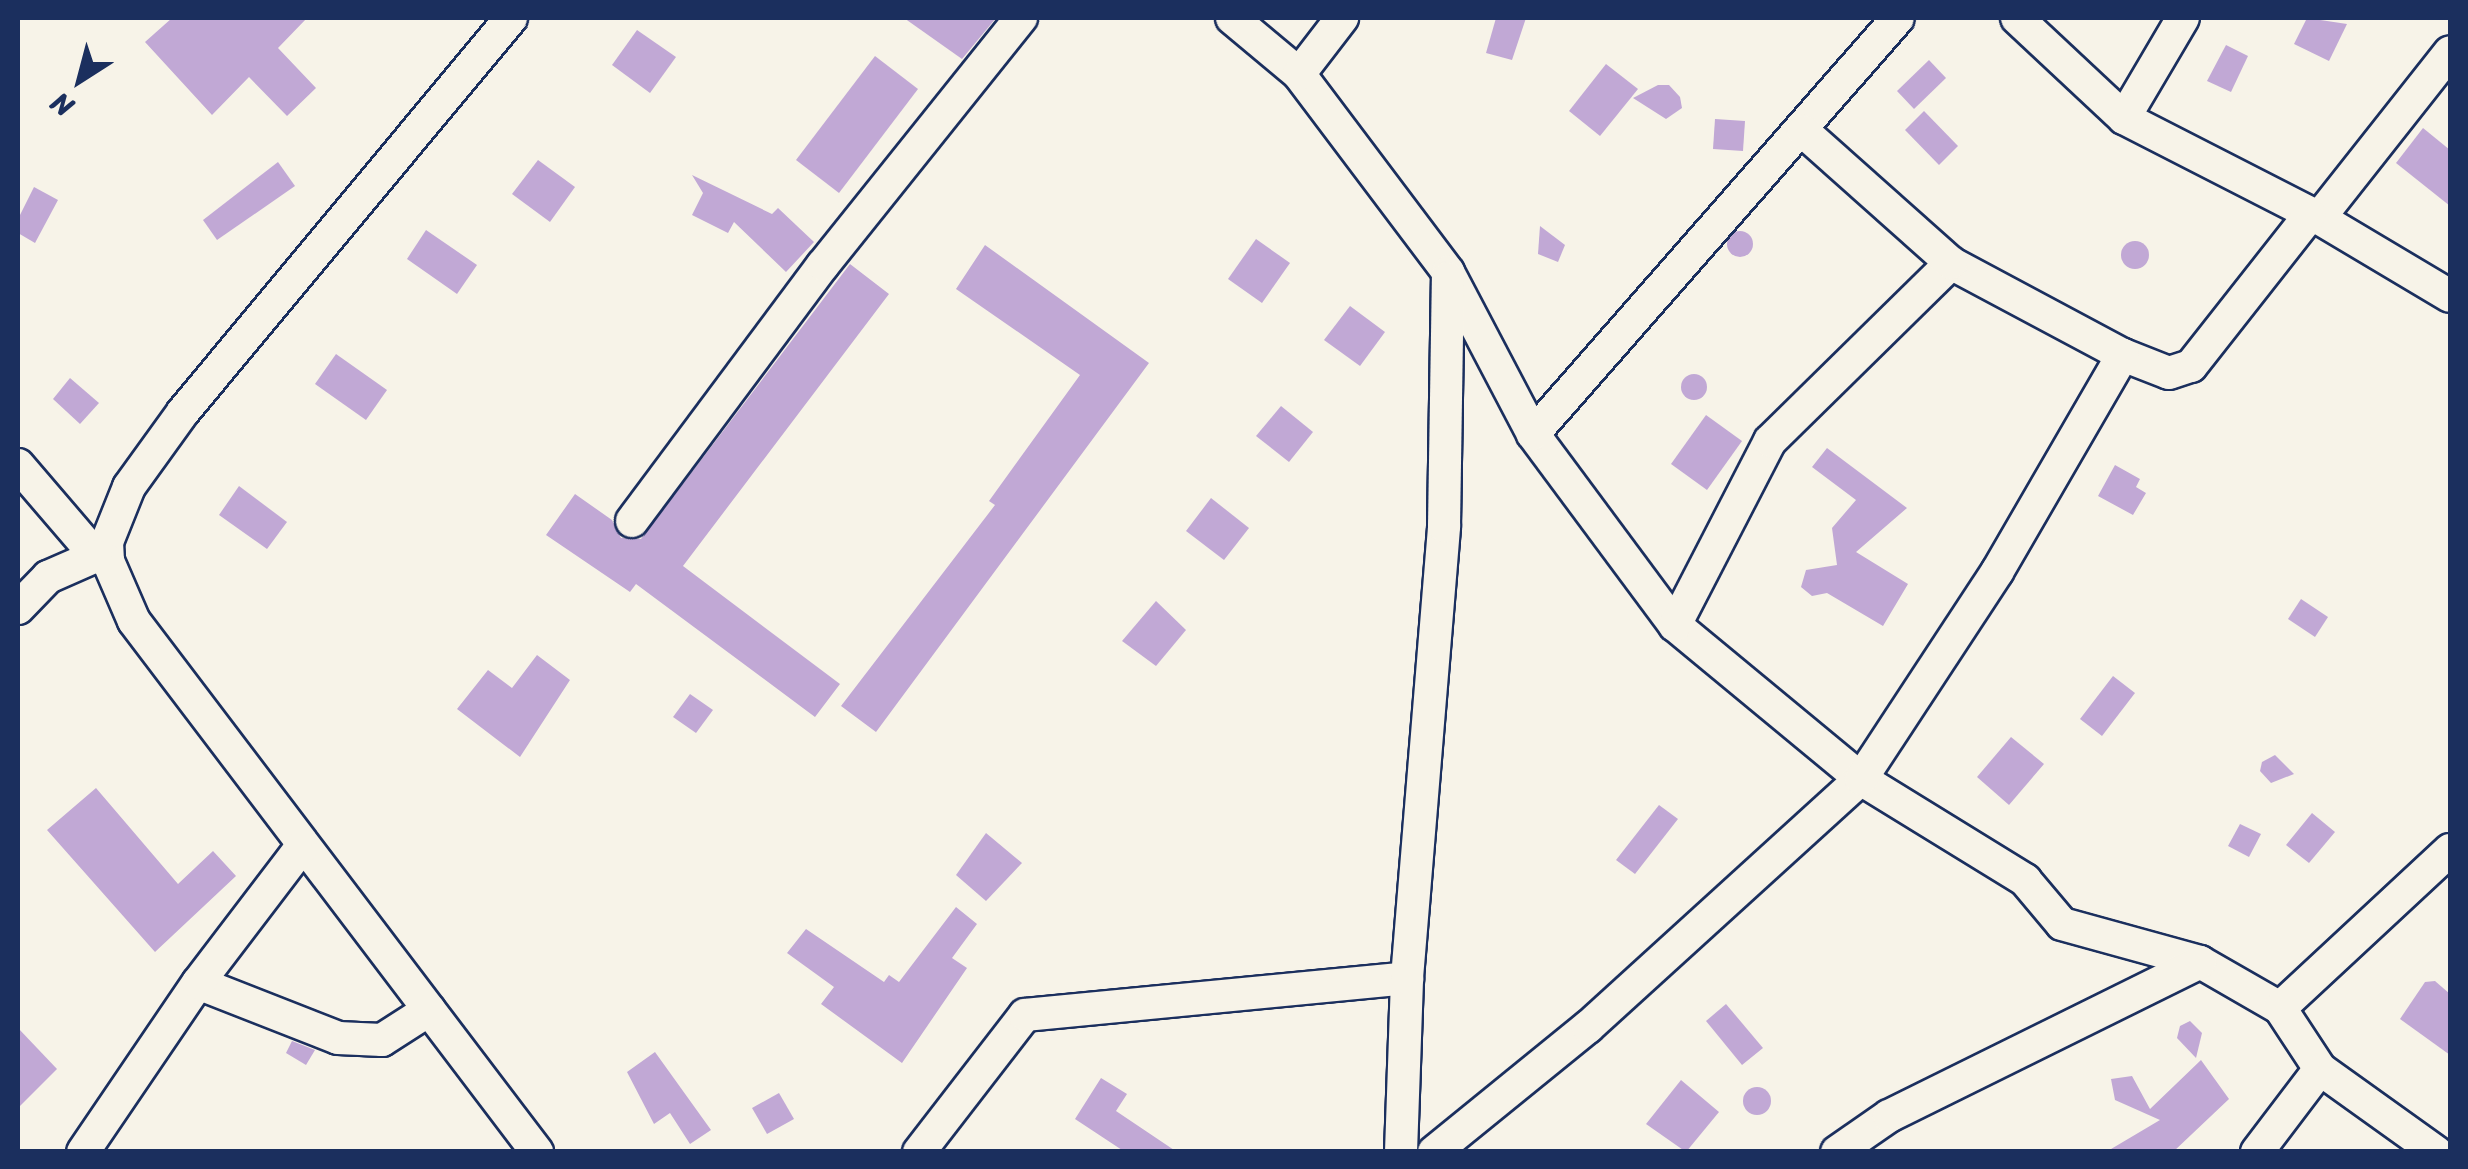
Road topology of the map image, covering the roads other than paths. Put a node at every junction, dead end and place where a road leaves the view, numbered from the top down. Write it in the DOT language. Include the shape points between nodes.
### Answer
graph roads {
  1 [pos="511,18"];
  2 [pos="1021,18"];
  3 [pos="1232,18"];
  4 [pos="1342,18"];
  5 [pos="1898,18"];
  6 [pos="2017,18"];
  7 [pos="2183,18"];
  8 [pos="2450,52"];
  9 [pos="1300,74"];
  10 [pos="2124,118"];
  11 [pos="1803,131"];
  12 [pos="2314,217"];
  13 [pos="1950,264"];
  14 [pos="1448,272"];
  15 [pos="2450,296"];
  16 [pos="2123,355"];
  17 [pos="1533,434"];
  18 [pos="18,465"];
  19 [pos="632,522"];
  20 [pos="102,558"];
  21 [pos="18,608"];
  22 [pos="1675,625"];
  23 [pos="1861,779"];
  24 [pos="301,848"];
  25 [pos="2450,850"];
  26 [pos="2200,962"];
  27 [pos="1407,978"];
  28 [pos="198,983"];
  29 [pos="2280,1008"];
  30 [pos="430,1010"];
  31 [pos="2320,1069"];
  32 [pos="2364,1104"];
  33 [pos="925,1150"];
  34 [pos="83,1152"];
  35 [pos="537,1152"];
  36 [pos="1401,1152"];
  37 [pos="1434,1152"];
  38 [pos="1837,1152"];
  39 [pos="2257,1152"];
  40 [pos="2390,1152"];
  41 [pos="2436,1152"];
  1 -- 20 [label="street" via="182,412 114,515"];
  2 -- 19 [label="street" via="822,265"];
  3 -- 9 [label="street"];
  4 -- 9 [label="street"];
  5 -- 11 [label="street"];
  6 -- 10 [label="street"];
  7 -- 10 [label="street"];
  8 -- 12 [label="street"];
  9 -- 14 [label="street"];
  10 -- 12 [label="street"];
  11 -- 13 [label="street"];
  11 -- 17 [label="street"];
  12 -- 15 [label="street"];
  12 -- 16 [label="street" via="2191,366 2169,372"];
  13 -- 16 [label="street"];
  13 -- 22 [label="street" via="1770,441"];
  14 -- 17 [label="street"];
  14 -- 27 [label="street" via="1444,526"];
  16 -- 23 [label="street" via="1997,572"];
  17 -- 22 [label="street"];
  18 -- 20 [label="street"];
  20 -- 21 [label="street" via="48,577"];
  20 -- 24 [label="street" via="134,621"];
  22 -- 23 [label="street"];
  23 -- 26 [label="street" via="2025,880 2062,924"];
  23 -- 37 [label="street" via="1588,1026"];
  24 -- 28 [label="street"];
  24 -- 30 [label="street"];
  25 -- 29 [label="street"];
  26 -- 29 [label="street"];
  26 -- 38 [label="street" via="1889,1116"];
  27 -- 33 [label="street" via="1024,1015 1006,1030"];
  27 -- 36 [label="street"];
  28 -- 30 [label="street" via="338,1038 382,1040"];
  28 -- 34 [label="street"];
  29 -- 31 [label="street"];
  30 -- 35 [label="street"];
  31 -- 32 [label="street"];
  31 -- 39 [label="street"];
  32 -- 40 [label="street"];
  32 -- 41 [label="street"];
}
